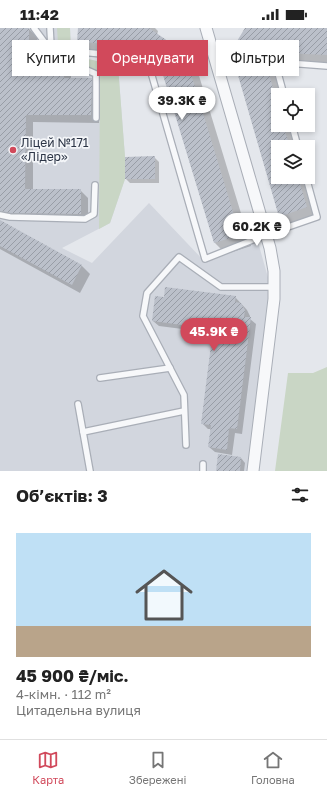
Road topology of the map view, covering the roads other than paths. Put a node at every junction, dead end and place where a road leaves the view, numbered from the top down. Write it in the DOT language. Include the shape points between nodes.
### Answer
graph roads {
  1 [pos="34,28"];
  2 [pos="50,28"];
  3 [pos="206,28"];
  4 [pos="43,40"];
  5 [pos="51,40"];
  6 [pos="89,53"];
  7 [pos="327,66"];
  8 [pos="89,71"];
  9 [pos="282,88"];
  10 [pos="96,118"];
  11 [pos="308,184"];
  12 [pos="95,185"];
  13 [pos="0,215"];
  14 [pos="265,235"];
  15 [pos="275,289"];
  16 [pos="170,368"];
  17 [pos="100,378"];
  18 [pos="78,404"];
  19 [pos="184,411"];
  20 [pos="83,432"];
  21 [pos="186,445"];
  22 [pos="204,464"];
  23 [pos="90,471"];
  24 [pos="203,471"];
  25 [pos="253,471"];
  1 -- 4 [label="lane"];
  2 -- 5 [label="lane"];
  3 -- 14 [label="street"];
  6 -- 14 [label="lane" via="133,57 150,69 205,260"];
  7 -- 9 [label="lane" via="275,62"];
  8 -- 10 [label="lane" via="96,74"];
  11 -- 14 [label="lane" via="317,217"];
  12 -- 13 [label="lane" via="94,214 85,219"];
  14 -- 15 [label="street" via="274,271"];
  15 -- 16 [label="lane" via="221,287 179,258 147,293 143,316"];
  15 -- 25 [label="street"];
  16 -- 17 [label="lane"];
  16 -- 19 [label="lane" via="184,396"];
  18 -- 20 [label="lane"];
  19 -- 20 [label="lane"];
  19 -- 21 [label="lane"];
  20 -- 23 [label="lane"];
  22 -- 24 [label="lane"];
}
